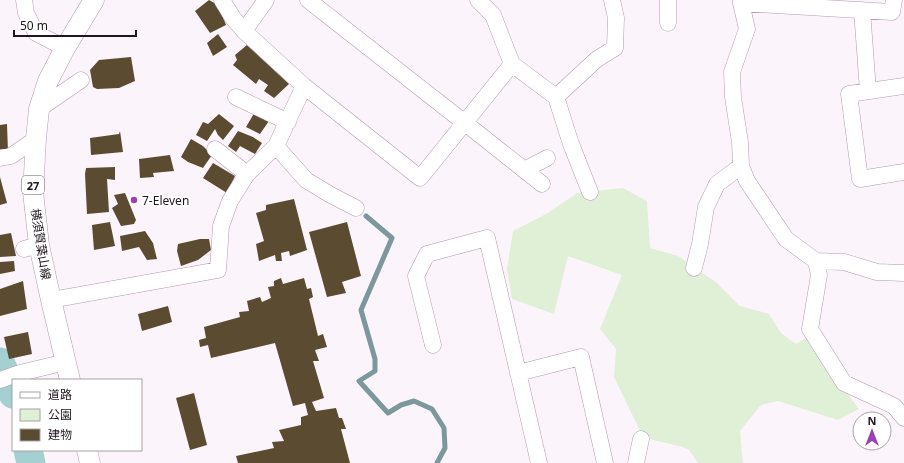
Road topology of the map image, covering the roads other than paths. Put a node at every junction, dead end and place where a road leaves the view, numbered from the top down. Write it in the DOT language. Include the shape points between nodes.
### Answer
graph roads {
  1 [pos="24,0"];
  2 [pos="94,0"];
  3 [pos="222,0"];
  4 [pos="266,0"];
  5 [pos="308,0"];
  6 [pos="478,0"];
  7 [pos="612,0"];
  8 [pos="668,0"];
  9 [pos="894,0"];
  10 [pos="741,2"];
  11 [pos="862,10"];
  12 [pos="668,22"];
  13 [pos="244,31"];
  14 [pos="65,48"];
  15 [pos="512,64"];
  16 [pos="81,80"];
  17 [pos="304,86"];
  18 [pos="904,86"];
  19 [pos="868,91"];
  20 [pos="236,97"];
  21 [pos="556,97"];
  22 [pos="39,110"];
  23 [pos="288,122"];
  24 [pos="465,123"];
  25 [pos="36,139"];
  26 [pos="276,146"];
  27 [pos="215,150"];
  28 [pos="0,158"];
  29 [pos="547,158"];
  30 [pos="741,166"];
  31 [pos="524,170"];
  32 [pos="904,172"];
  33 [pos="247,174"];
  34 [pos="542,184"];
  35 [pos="590,192"];
  36 [pos="356,208"];
  37 [pos="816,261"];
  38 [pos="694,268"];
  39 [pos="904,273"];
  40 [pos="50,300"];
  41 [pos="433,345"];
  42 [pos="68,371"];
  43 [pos="518,373"];
  44 [pos="0,380"];
  45 [pos="904,418"];
  46 [pos="641,439"];
  47 [pos="87,451"];
  48 [pos="90,463"];
  49 [pos="538,463"];
  50 [pos="605,463"];
  51 [pos="636,463"];
  1 -- 14 [label="street" via="26,13 36,33"];
  2 -- 14 [label="main road, 横須賀葉山線 / 27"];
  3 -- 13 [label="street"];
  4 -- 13 [label="street"];
  5 -- 24 [label="street"];
  6 -- 15 [label="street" via="493,15"];
  7 -- 21 [label="street" via="616,18 615,48 597,59"];
  8 -- 12 [label="street"];
  9 -- 11 [label="street" via="892,12"];
  10 -- 11 [label="street"];
  10 -- 30 [label="street" via="747,29 732,72"];
  11 -- 19 [label="street"];
  13 -- 17 [label="street"];
  14 -- 22 [label="main road, 横須賀葉山線 / 27" via="48,81"];
  15 -- 21 [label="street"];
  15 -- 24 [label="street"];
  16 -- 22 [label="street"];
  17 -- 23 [label="street"];
  17 -- 24 [label="street" via="420,178"];
  18 -- 19 [label="street"];
  19 -- 32 [label="street" via="849,94 860,179"];
  20 -- 23 [label="street"];
  21 -- 35 [label="street"];
  22 -- 25 [label="main road, 横須賀葉山線 / 27"];
  23 -- 26 [label="street"];
  24 -- 31 [label="street"];
  25 -- 28 [label="street" via="11,156"];
  25 -- 40 [label="main road, 横須賀葉山線 / 27" via="31,247"];
  26 -- 33 [label="street"];
  26 -- 36 [label="street" via="306,180"];
  27 -- 33 [label="street"];
  29 -- 31 [label="street"];
  30 -- 37 [label="street" via="747,180 786,239"];
  30 -- 38 [label="street" via="717,184 706,207"];
  31 -- 34 [label="street"];
  33 -- 40 [label="street" via="230,201 220,226 218,270"];
  37 -- 39 [label="street" via="844,262 877,272"];
  37 -- 45 [label="street" via="819,275 810,329 844,383 894,406"];
  40 -- 42 [label="main road, 横須賀葉山線 / 27"];
  41 -- 43 [label="street" via="416,276 427,254 487,238"];
  42 -- 44 [label="street" via="20,373"];
  43 -- 49 [label="street"];
  43 -- 50 [label="street" via="581,357"];
  46 -- 51 [label="street"];
  47 -- 48 [label="main road"];
}
